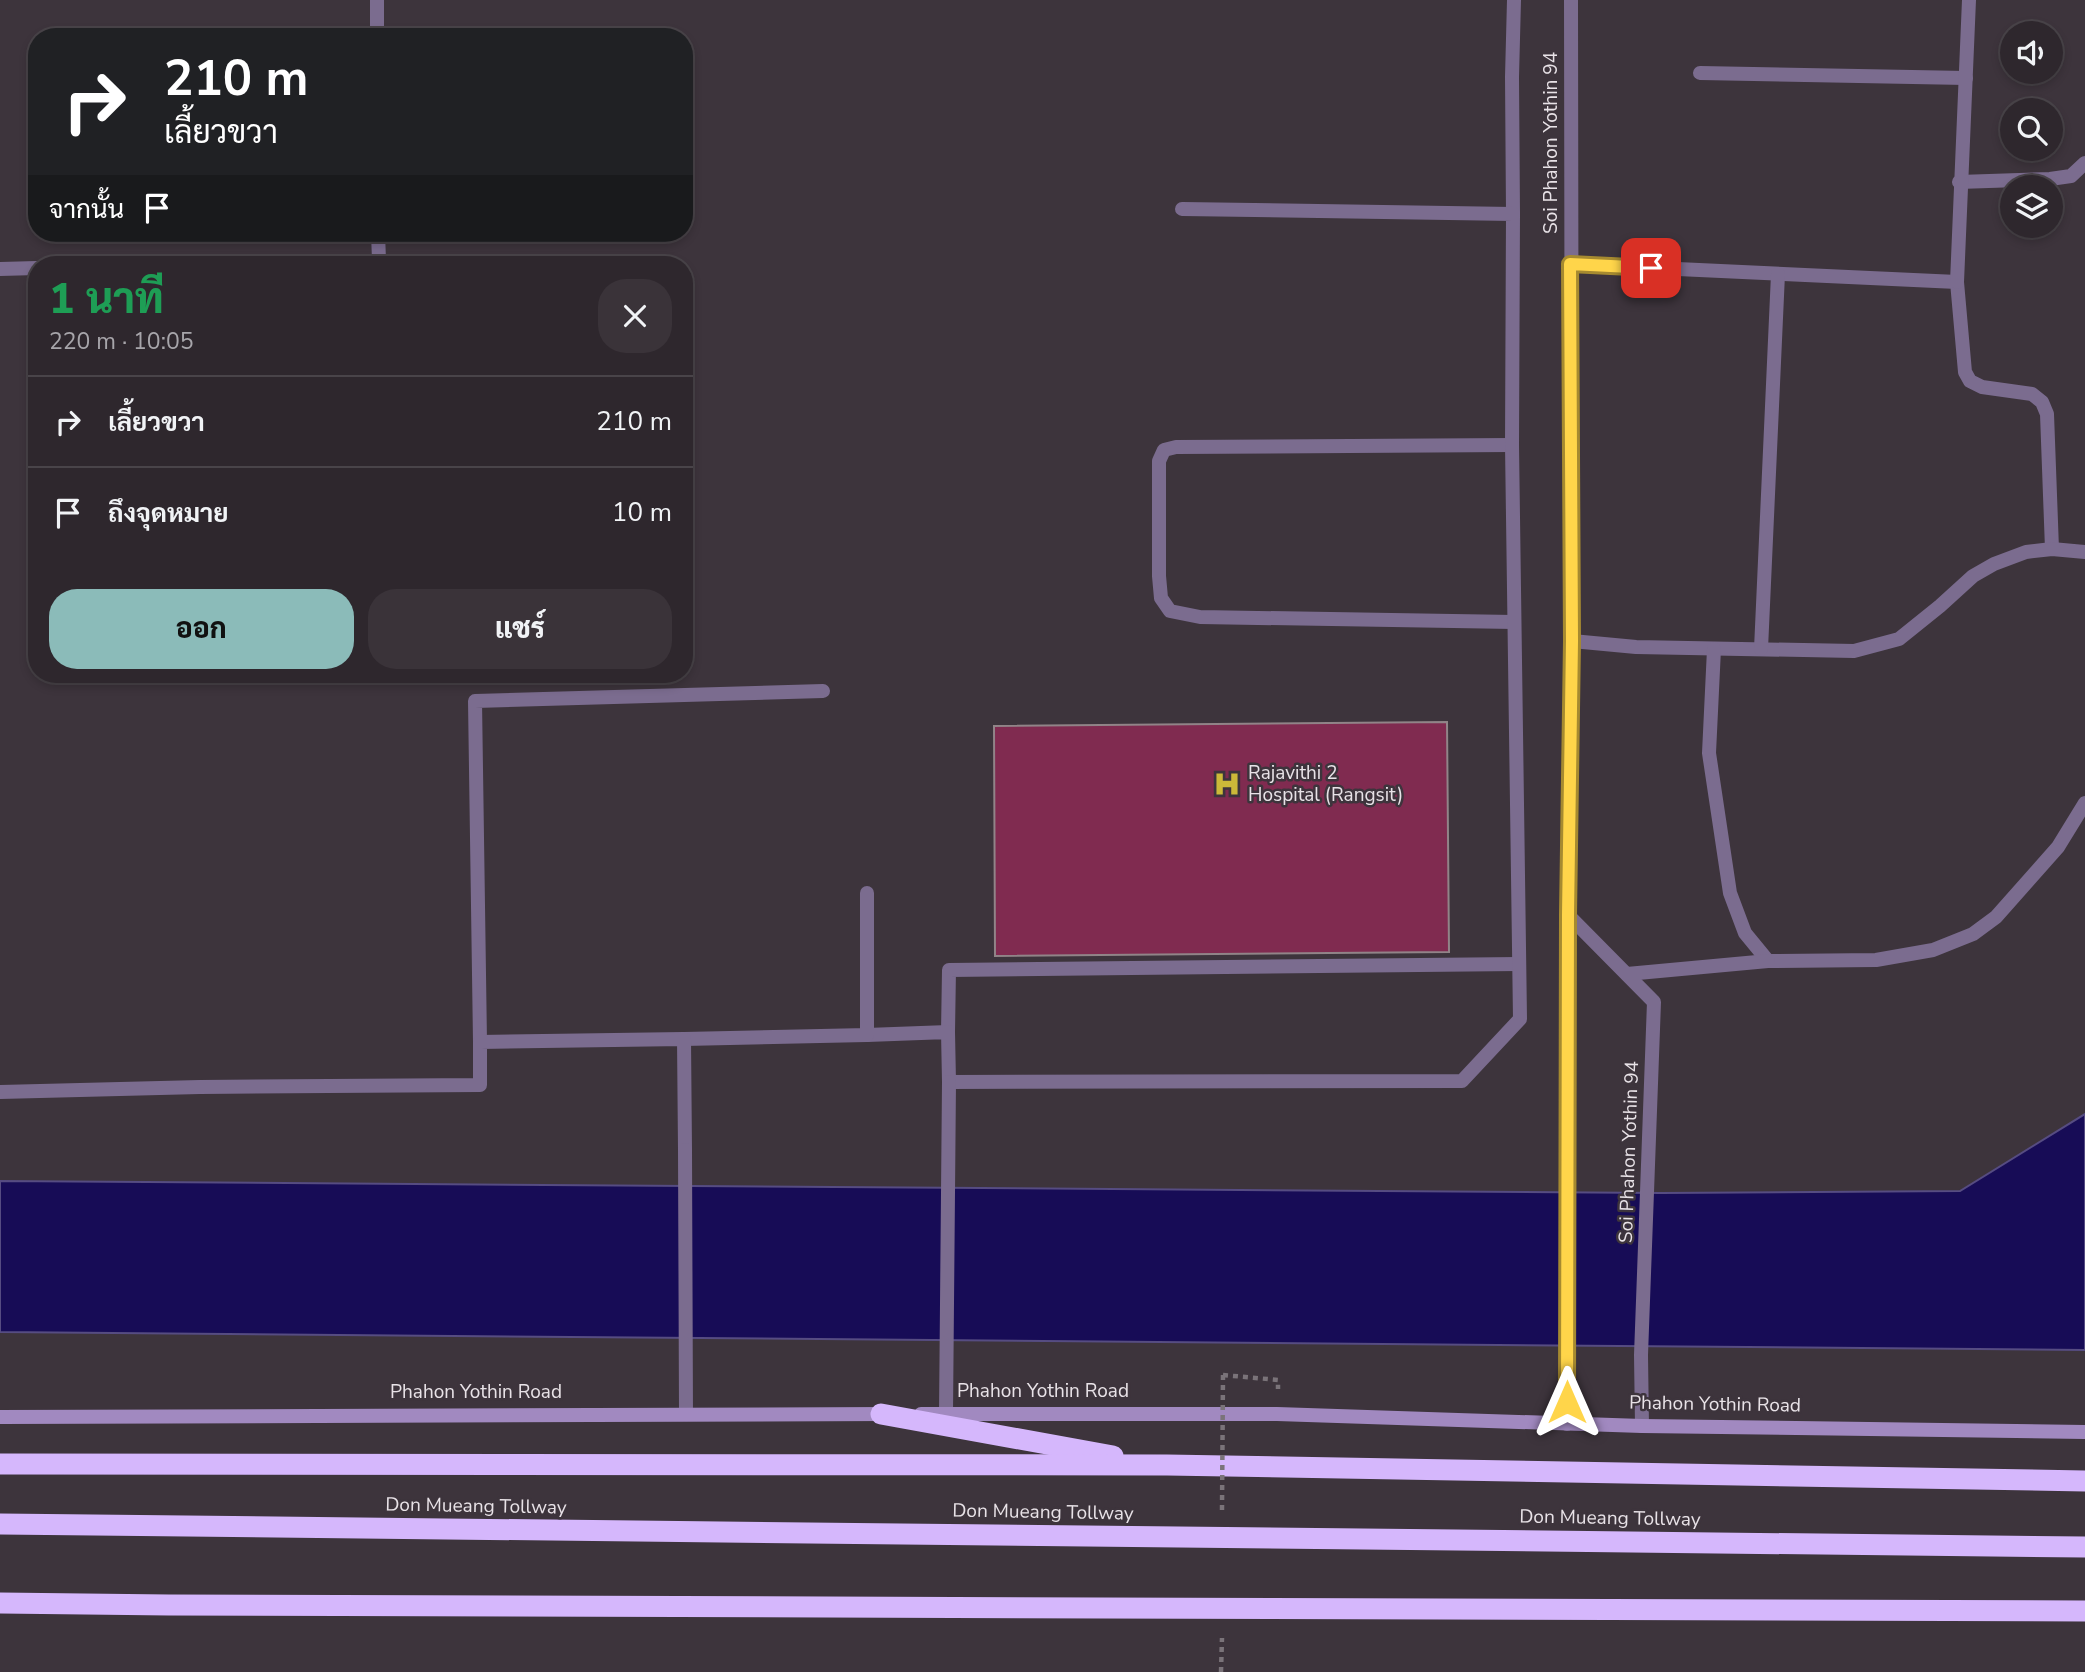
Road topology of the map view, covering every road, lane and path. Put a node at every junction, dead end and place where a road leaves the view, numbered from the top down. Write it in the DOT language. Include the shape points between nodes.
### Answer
graph roads {
  1 [pos="377,0"];
  2 [pos="1514,0"];
  3 [pos="1571,0"];
  4 [pos="1969,0"];
  5 [pos="377,28"];
  6 [pos="1700,73"];
  7 [pos="1966,78"];
  8 [pos="2085,163"];
  9 [pos="1959,182"];
  10 [pos="1182,209"];
  11 [pos="1513,214"];
  12 [pos="1570,264"];
  13 [pos="28,268"];
  14 [pos="0,269"];
  15 [pos="1778,274"];
  16 [pos="1957,282"];
  17 [pos="1512,445"];
  18 [pos="2052,548"];
  19 [pos="2085,552"];
  20 [pos="1514,622"];
  21 [pos="1572,641"];
  22 [pos="1714,649"];
  23 [pos="1761,649"];
  24 [pos="823,691"];
  25 [pos="2085,803"];
  26 [pos="867,893"];
  27 [pos="1568,915"];
  28 [pos="1768,961"];
  29 [pos="1519,964"];
  30 [pos="1627,974"];
  31 [pos="948,1032"];
  32 [pos="867,1035"];
  33 [pos="684,1039"];
  34 [pos="480,1042"];
  35 [pos="949,1082"];
  36 [pos="0,1092"];
  37 [pos="1223,1375"];
  38 [pos="946,1413"];
  39 [pos="686,1414"];
  40 [pos="881,1414"];
  41 [pos="1277,1414"];
  42 [pos="0,1417"];
  43 [pos="1567,1424"];
  44 [pos="1642,1426"];
  45 [pos="2085,1432"];
  46 [pos="0,1464"];
  47 [pos="1167,1465"];
  48 [pos="2085,1481"];
  49 [pos="0,1524"];
  50 [pos="2085,1547"];
  51 [pos="0,1603"];
  52 [pos="0,1609"];
  53 [pos="2085,1611"];
  54 [pos="2085,1617"];
  1 -- 5 [label="street"];
  2 -- 11 [label="street"];
  3 -- 12 [label="street, Soi Phahon Yothin 94"];
  4 -- 7 [label="street"];
  6 -- 7 [label="street"];
  7 -- 9 [label="street"];
  8 -- 9 [label="street" via="2071,176 2050,180"];
  9 -- 16 [label="street"];
  10 -- 11 [label="street"];
  11 -- 17 [label="street"];
  12 -- 15 [label="street"];
  12 -- 21 [label="street, Soi Phahon Yothin 94"];
  13 -- 14 [label="street"];
  15 -- 16 [label="street"];
  15 -- 23 [label="street"];
  16 -- 18 [label="street" via="1965,372 1970,382 2032,394 2048,414"];
  17 -- 20 [label="street"];
  17 -- 20 [label="street" via="1164,450 1160,461 1159,576 1161,598 1170,611 1200,617"];
  18 -- 19 [label="street"];
  18 -- 23 [label="street" via="2026,552 1973,576 1899,639 1854,651"];
  20 -- 29 [label="street"];
  21 -- 22 [label="street"];
  21 -- 27 [label="street, Soi Phahon Yothin 94"];
  22 -- 23 [label="street"];
  22 -- 28 [label="street" via="1709,753 1730,893 1745,933"];
  24 -- 34 [label="street" via="475,701"];
  25 -- 28 [label="street" via="2059,847 1996,917 1973,934 1933,950 1876,960"];
  26 -- 32 [label="street"];
  27 -- 30 [label="street, Soi Phahon Yothin 94"];
  27 -- 43 [label="street, Soi Phahon Yothin 94"];
  28 -- 30 [label="street"];
  29 -- 31 [label="street" via="949,970"];
  29 -- 35 [label="street" via="1520,1019 1462,1081"];
  30 -- 44 [label="street, Soi Phahon Yothin 94" via="1654,1002"];
  31 -- 32 [label="street"];
  31 -- 35 [label="street"];
  32 -- 33 [label="street"];
  33 -- 34 [label="street"];
  33 -- 39 [label="street"];
  34 -- 36 [label="street" via="480,1085"];
  35 -- 38 [label="street"];
  37 -- 41 [label="path" via="1278,1380"];
  38 -- 40 [label="main road, Phahon Yothin Road"];
  38 -- 41 [label="main road, Phahon Yothin Road"];
  39 -- 40 [label="main road, Phahon Yothin Road"];
  39 -- 42 [label="main road, Phahon Yothin Road"];
  40 -- 47 [label="highway"];
  41 -- 43 [label="main road, Phahon Yothin Road"];
  43 -- 44 [label="main road, Phahon Yothin Road"];
  44 -- 45 [label="main road, Phahon Yothin Road"];
  46 -- 47 [label="highway"];
  47 -- 48 [label="highway"];
  49 -- 50 [label="highway, Don Mueang Tollway, bridge"];
  51 -- 53 [label="highway, bridge"];
  52 -- 54 [label="highway"];
}
